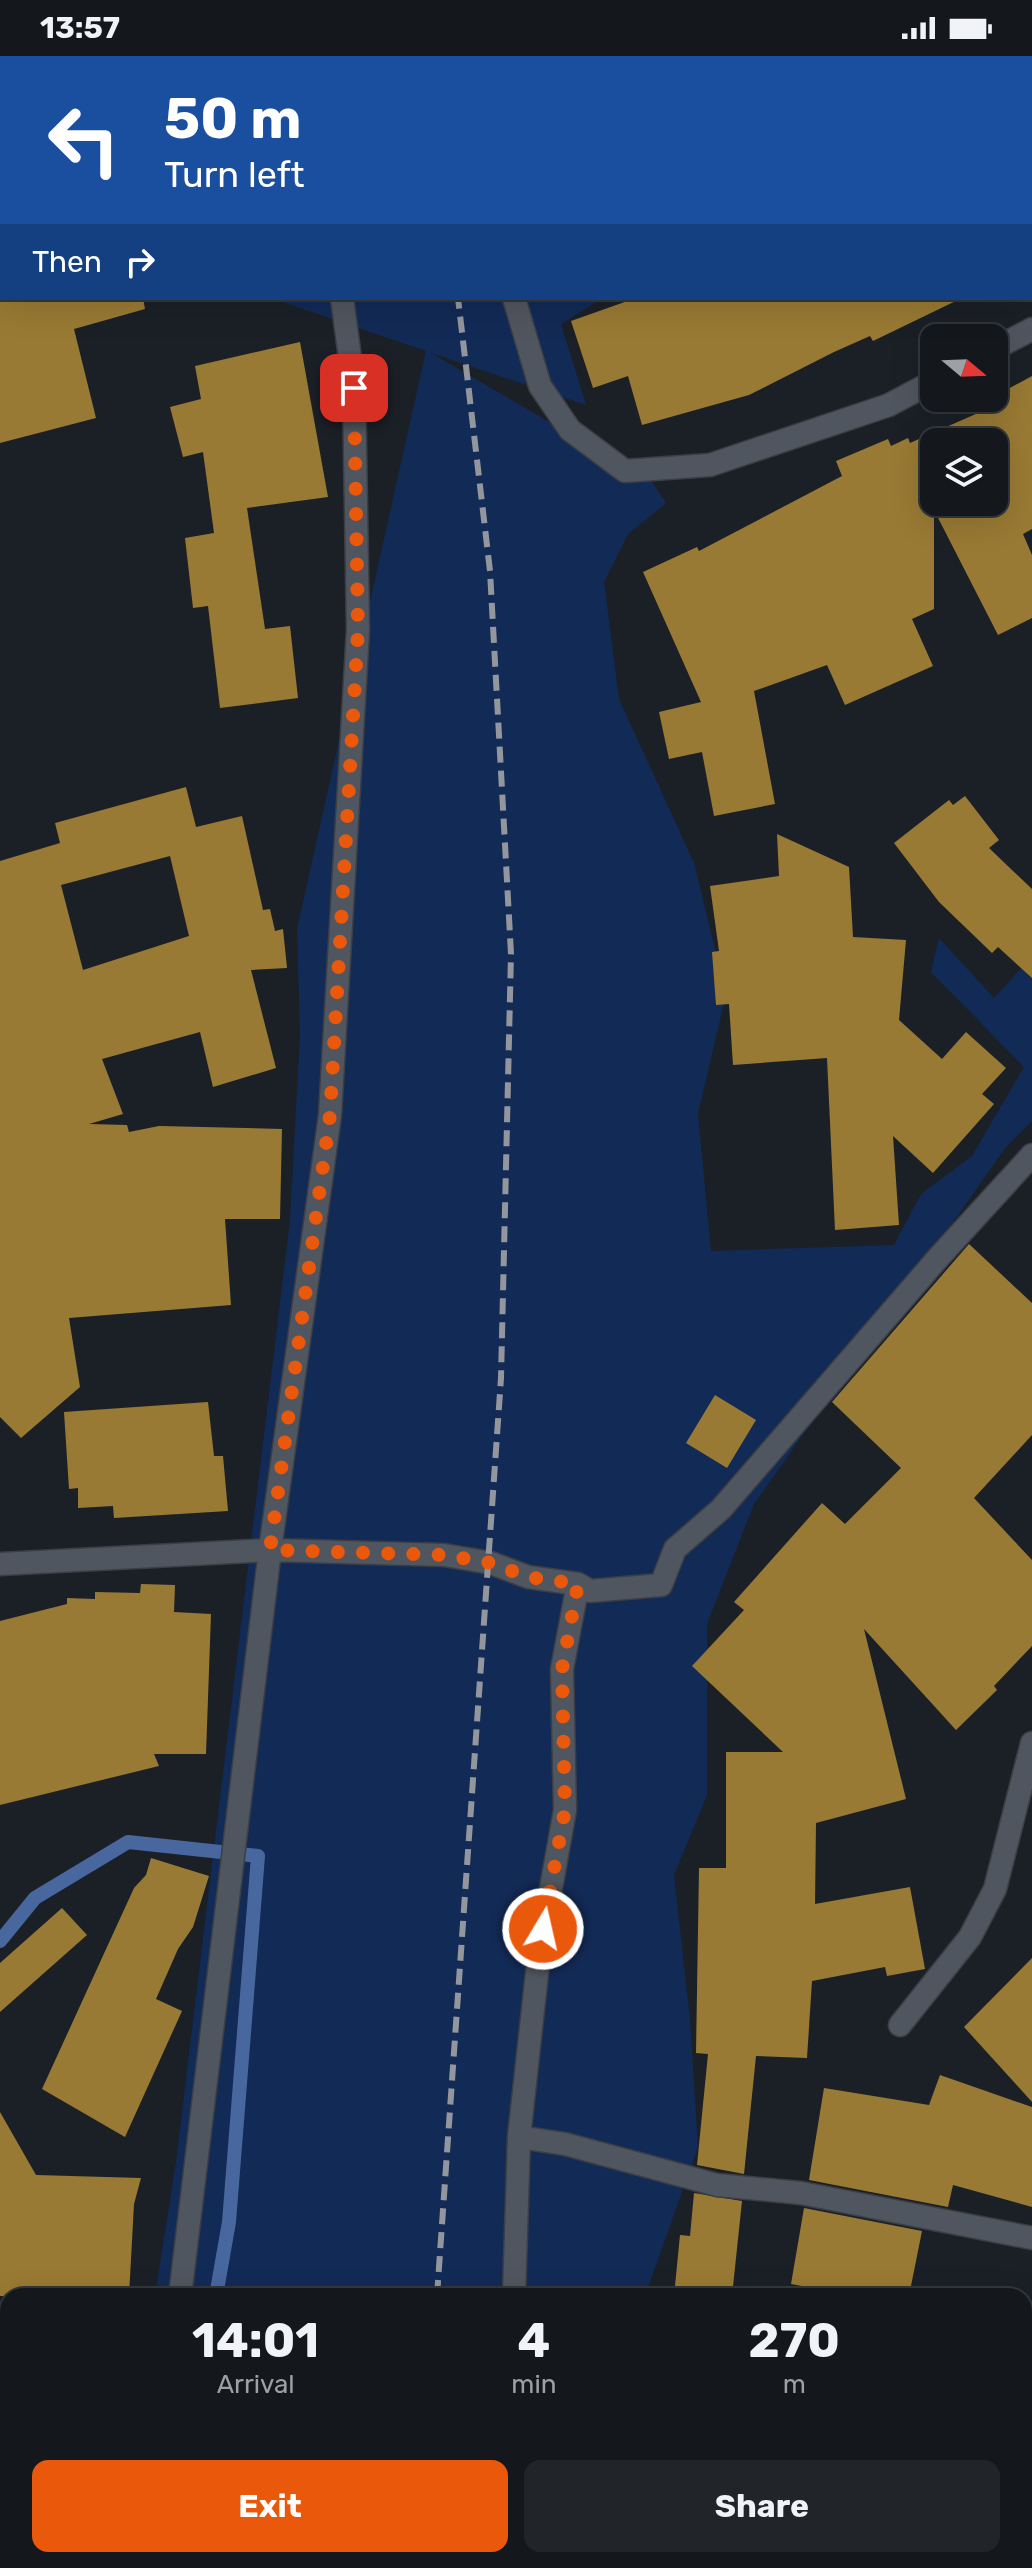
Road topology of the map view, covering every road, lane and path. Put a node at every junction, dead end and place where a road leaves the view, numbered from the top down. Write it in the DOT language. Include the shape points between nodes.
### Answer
graph roads {
  1 [pos="342,300"];
  2 [pos="515,300"];
  3 [pos="1032,329"];
  4 [pos="1008,342"];
  5 [pos="920,388"];
  6 [pos="1032,1155"];
  7 [pos="270,1550"];
  8 [pos="0,1564"];
  9 [pos="578,1584"];
  10 [pos="1032,1743"];
  11 [pos="900,2025"];
  12 [pos="519,2137"];
  13 [pos="1032,2238"];
  14 [pos="181,2288"];
  15 [pos="514,2288"];
  1 -- 7 [label="street" via="354,388 357,497 350,813 330,1115"];
  2 -- 5 [label="street" via="540,386 570,430 625,471 710,465 889,405"];
  3 -- 4 [label="street"];
  6 -- 9 [label="street" via="721,1509 675,1549 661,1585 590,1591"];
  7 -- 8 [label="street"];
  7 -- 9 [label="street" via="444,1555"];
  7 -- 14 [label="street"];
  9 -- 12 [label="street" via="562,1669 565,1810 539,1955"];
  10 -- 11 [label="street" via="995,1889 970,1937"];
  12 -- 13 [label="street" via="565,2144 717,2185 801,2193"];
  12 -- 15 [label="street"];
}
